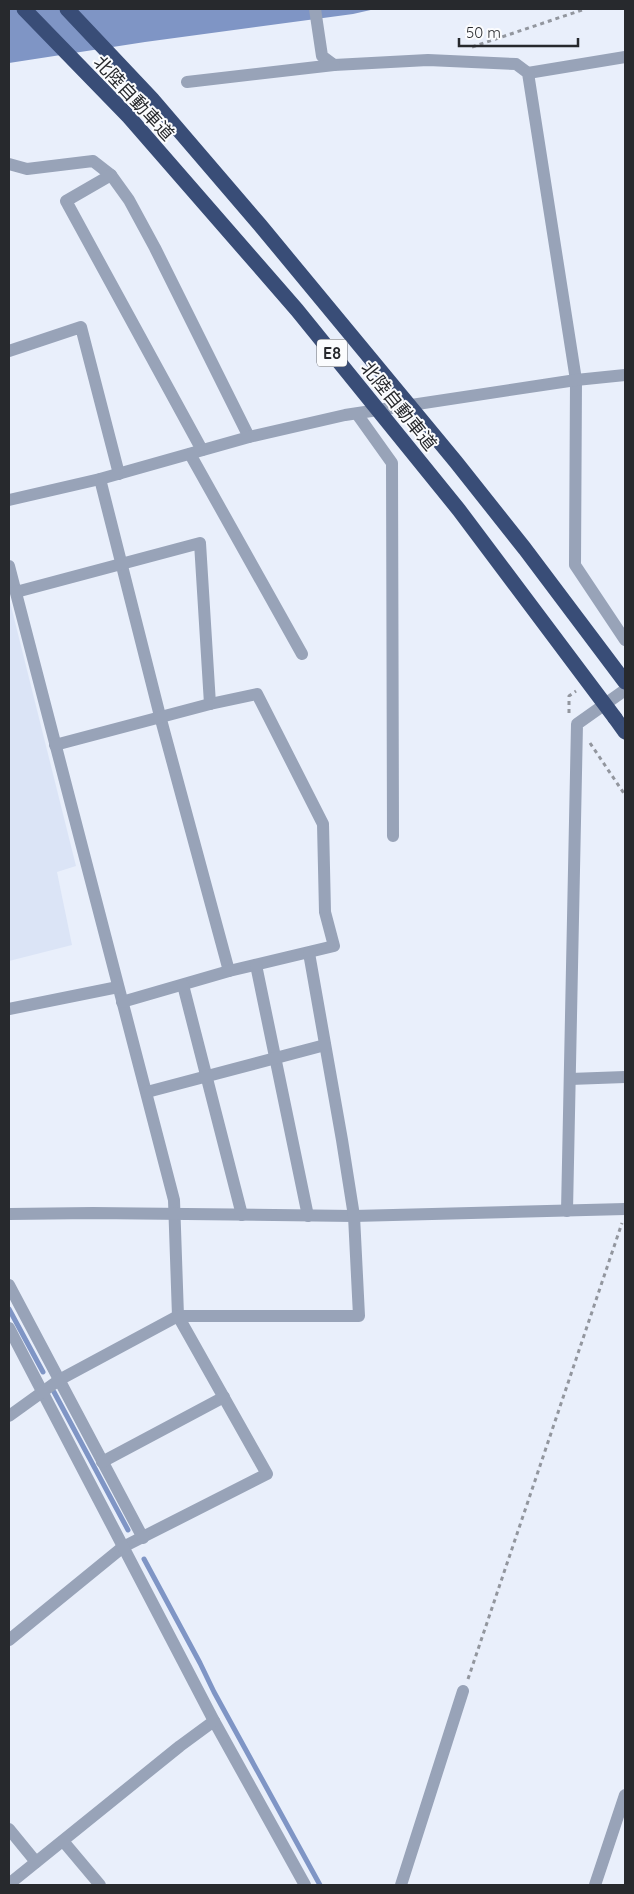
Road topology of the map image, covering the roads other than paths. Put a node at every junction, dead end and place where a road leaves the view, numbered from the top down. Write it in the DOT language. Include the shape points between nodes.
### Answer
graph roads {
  1 [pos="24,9"];
  2 [pos="68,9"];
  3 [pos="315,9"];
  4 [pos="625,56"];
  5 [pos="334,65"];
  6 [pos="528,73"];
  7 [pos="187,82"];
  8 [pos="9,164"];
  9 [pos="111,175"];
  10 [pos="9,350"];
  11 [pos="625,375"];
  12 [pos="576,380"];
  13 [pos="356,414"];
  14 [pos="249,437"];
  15 [pos="196,452"];
  16 [pos="119,474"];
  17 [pos="100,479"];
  18 [pos="9,500"];
  19 [pos="122,563"];
  20 [pos="9,566"];
  21 [pos="16,592"];
  22 [pos="625,640"];
  23 [pos="302,654"];
  24 [pos="625,682"];
  25 [pos="625,690"];
  26 [pos="210,704"];
  27 [pos="160,716"];
  28 [pos="625,732"];
  29 [pos="55,744"];
  30 [pos="393,836"];
  31 [pos="309,953"];
  32 [pos="256,965"];
  33 [pos="229,971"];
  34 [pos="183,986"];
  35 [pos="118,987"];
  36 [pos="122,1002"];
  37 [pos="9,1009"];
  38 [pos="326,1045"];
  39 [pos="276,1058"];
  40 [pos="208,1076"];
  41 [pos="625,1077"];
  42 [pos="570,1079"];
  43 [pos="147,1092"];
  44 [pos="567,1211"];
  45 [pos="9,1214"];
  46 [pos="175,1214"];
  47 [pos="242,1215"];
  48 [pos="308,1216"];
  49 [pos="354,1216"];
  50 [pos="624,1216"];
  51 [pos="9,1285"];
  52 [pos="178,1316"];
  53 [pos="9,1328"];
  54 [pos="59,1380"];
  55 [pos="43,1390"];
  56 [pos="224,1397"];
  57 [pos="9,1416"];
  58 [pos="102,1462"];
  59 [pos="142,1538"];
  60 [pos="123,1547"];
  61 [pos="9,1640"];
  62 [pos="463,1691"];
  63 [pos="214,1721"];
  64 [pos="625,1795"];
  65 [pos="9,1829"];
  66 [pos="63,1841"];
  67 [pos="36,1862"];
  68 [pos="9,1884"];
  69 [pos="100,1885"];
  70 [pos="305,1885"];
  71 [pos="401,1885"];
  72 [pos="595,1885"];
  1 -- 28 [label="highway, 北陸自動車道 / E8, bridge" via="129,117 297,310 459,510"];
  2 -- 24 [label="highway, 北陸自動車道 / E8, bridge" via="152,99 260,225 456,462"];
  3 -- 5 [label="street" via="322,56"];
  4 -- 6 [label="street"];
  5 -- 6 [label="street" via="428,60 516,64"];
  5 -- 7 [label="street"];
  6 -- 12 [label="street"];
  8 -- 9 [label="street" via="27,169 93,161"];
  9 -- 14 [label="street" via="129,200 155,248"];
  9 -- 15 [label="street" via="66,201"];
  10 -- 16 [label="street" via="81,326"];
  11 -- 12 [label="street"];
  12 -- 13 [label="street"];
  12 -- 22 [label="street" via="575,565"];
  13 -- 14 [label="street"];
  13 -- 30 [label="street" via="392,464"];
  14 -- 15 [label="street"];
  15 -- 16 [label="street"];
  15 -- 23 [label="street"];
  16 -- 17 [label="street"];
  17 -- 18 [label="street"];
  17 -- 19 [label="street"];
  19 -- 21 [label="street"];
  19 -- 26 [label="street" via="200,543"];
  19 -- 27 [label="street"];
  20 -- 21 [label="street"];
  21 -- 29 [label="street"];
  25 -- 42 [label="street" via="573,719"];
  26 -- 27 [label="street"];
  26 -- 31 [label="street" via="257,694 323,824 325,912 334,946"];
  27 -- 29 [label="street"];
  27 -- 33 [label="street"];
  29 -- 35 [label="street"];
  31 -- 32 [label="street"];
  31 -- 38 [label="street"];
  32 -- 33 [label="street"];
  32 -- 39 [label="street"];
  33 -- 34 [label="street"];
  34 -- 36 [label="street"];
  34 -- 40 [label="street"];
  35 -- 36 [label="street"];
  35 -- 37 [label="street"];
  36 -- 43 [label="street"];
  38 -- 39 [label="street"];
  38 -- 49 [label="street"];
  39 -- 40 [label="street"];
  39 -- 48 [label="street"];
  40 -- 43 [label="street"];
  40 -- 47 [label="street"];
  41 -- 42 [label="street"];
  42 -- 44 [label="street"];
  43 -- 46 [label="street"];
  44 -- 49 [label="street"];
  44 -- 50 [label="street"];
  45 -- 46 [label="street"];
  46 -- 47 [label="street"];
  46 -- 52 [label="street"];
  47 -- 48 [label="street"];
  48 -- 49 [label="street"];
  49 -- 52 [label="street" via="358,1316"];
  51 -- 54 [label="street"];
  52 -- 54 [label="street"];
  52 -- 56 [label="street"];
  53 -- 55 [label="street"];
  54 -- 55 [label="street"];
  54 -- 58 [label="street"];
  55 -- 57 [label="street"];
  55 -- 60 [label="street"];
  56 -- 58 [label="street"];
  56 -- 59 [label="street" via="267,1474"];
  58 -- 59 [label="street"];
  59 -- 60 [label="street"];
  60 -- 61 [label="street"];
  60 -- 63 [label="street"];
  62 -- 71 [label="street"];
  63 -- 66 [label="street"];
  63 -- 70 [label="street"];
  64 -- 72 [label="street"];
  65 -- 67 [label="street"];
  66 -- 67 [label="street"];
  66 -- 69 [label="street"];
  67 -- 68 [label="street"];
}
